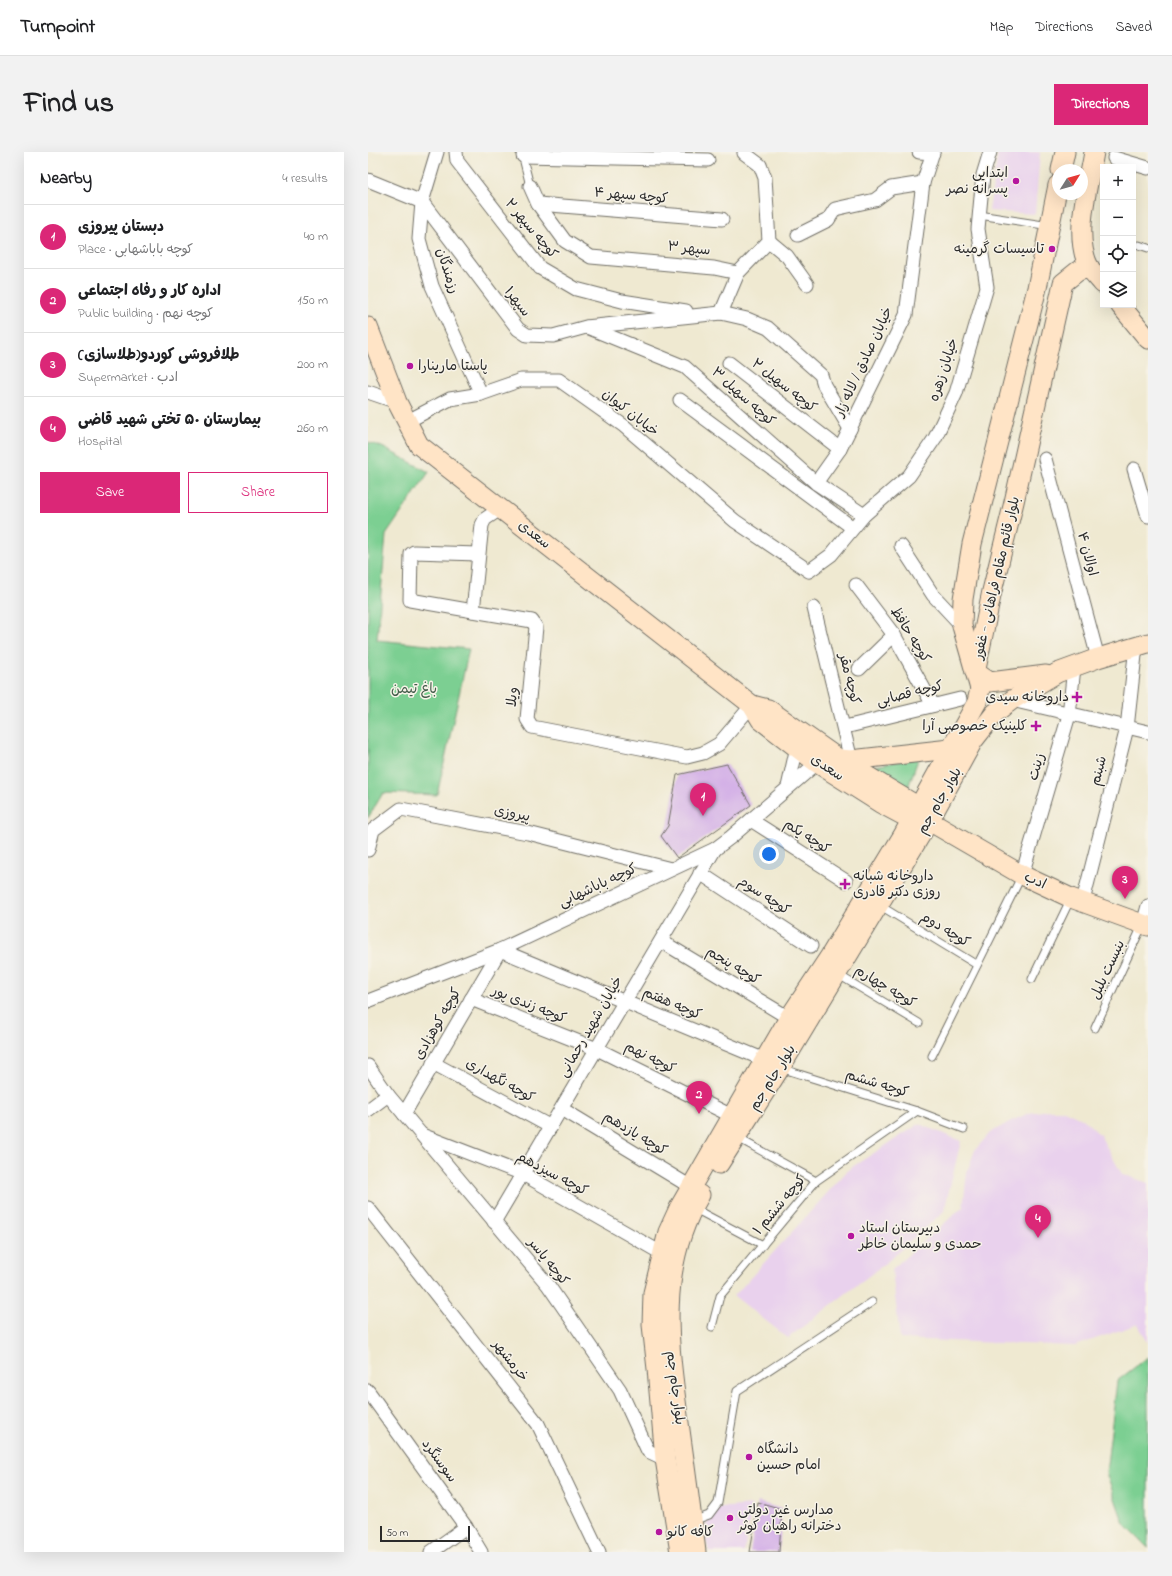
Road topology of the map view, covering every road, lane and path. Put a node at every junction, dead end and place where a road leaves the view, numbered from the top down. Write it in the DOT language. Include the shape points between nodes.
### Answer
graph roads {
  1 [pos="437,152"];
  2 [pos="456,152"];
  3 [pos="919,152"];
  4 [pos="990,152"];
  5 [pos="1065,152"];
  6 [pos="1094,152"];
  7 [pos="744,153"];
  8 [pos="933,153"];
  9 [pos="522,154"];
  10 [pos="1114,158"];
  11 [pos="708,160"];
  12 [pos="1062,164"];
  13 [pos="1148,168"];
  14 [pos="368,180"];
  15 [pos="923,183"];
  16 [pos="530,186"];
  17 [pos="1055,200"];
  18 [pos="422,202"];
  19 [pos="538,204"];
  20 [pos="979,215"];
  21 [pos="722,219"];
  22 [pos="1050,226"];
  23 [pos="798,235"];
  24 [pos="769,240"];
  25 [pos="1139,245"];
  26 [pos="1148,248"];
  27 [pos="1090,268"];
  28 [pos="738,272"];
  29 [pos="1100,280"];
  30 [pos="807,284"];
  31 [pos="1122,308"];
  32 [pos="721,313"];
  33 [pos="702,314"];
  34 [pos="368,326"];
  35 [pos="586,327"];
  36 [pos="1148,339"];
  37 [pos="729,363"];
  38 [pos="368,392"];
  39 [pos="481,394"];
  40 [pos="680,400"];
  41 [pos="396,402"];
  42 [pos="406,422"];
  43 [pos="850,429"];
  44 [pos="840,449"];
  45 [pos="1045,459"];
  46 [pos="1134,469"];
  47 [pos="816,483"];
  48 [pos="500,509"];
  49 [pos="1147,509"];
  50 [pos="864,515"];
  51 [pos="853,528"];
  52 [pos="901,546"];
  53 [pos="478,554"];
  54 [pos="809,571"];
  55 [pos="856,585"];
  56 [pos="814,608"];
  57 [pos="473,611"];
  58 [pos="962,626"];
  59 [pos="894,635"];
  60 [pos="1142,644"];
  61 [pos="1098,658"];
  62 [pos="859,669"];
  63 [pos="1066,670"];
  64 [pos="975,672"];
  65 [pos="960,699"];
  66 [pos="1012,700"];
  67 [pos="752,705"];
  68 [pos="933,705"];
  69 [pos="1070,715"];
  70 [pos="845,727"];
  71 [pos="1127,728"];
  72 [pos="1148,732"];
  73 [pos="796,748"];
  74 [pos="950,749"];
  75 [pos="845,759"];
  76 [pos="817,763"];
  77 [pos="788,787"];
  78 [pos="920,816"];
  79 [pos="751,820"];
  80 [pos="368,847"];
  81 [pos="715,849"];
  82 [pos="671,869"];
  83 [pos="700,873"];
  84 [pos="1022,875"];
  85 [pos="846,881"];
  86 [pos="1077,899"];
  87 [pos="878,905"];
  88 [pos="1146,918"];
  89 [pos="661,940"];
  90 [pos="811,946"];
  91 [pos="500,950"];
  92 [pos="977,965"];
  93 [pos="837,974"];
  94 [pos="1032,979"];
  95 [pos="471,999"];
  96 [pos="368,1001"];
  97 [pos="625,1001"];
  98 [pos="789,1018"];
  99 [pos="919,1023"];
  100 [pos="1095,1028"];
  101 [pos="597,1049"];
  102 [pos="932,1056"];
  103 [pos="433,1064"];
  104 [pos="773,1064"];
  105 [pos="368,1066"];
  106 [pos="388,1095"];
  107 [pos="562,1109"];
  108 [pos="368,1110"];
  109 [pos="917,1111"];
  110 [pos="404,1114"];
  111 [pos="732,1116"];
  112 [pos="551,1127"];
  113 [pos="964,1129"];
  114 [pos="421,1134"];
  115 [pos="736,1137"];
  116 [pos="523,1174"];
  117 [pos="816,1181"];
  118 [pos="691,1187"];
  119 [pos="368,1208"];
  120 [pos="693,1208"];
  121 [pos="494,1222"];
  122 [pos="763,1245"];
  123 [pos="663,1254"];
  124 [pos="872,1302"];
  125 [pos="712,1327"];
  126 [pos="368,1391"];
  127 [pos="665,1459"];
  128 [pos="692,1521"];
  129 [pos="466,1527"];
  130 [pos="431,1552"];
  131 [pos="481,1552"];
  132 [pos="599,1552"];
  133 [pos="680,1552"];
  134 [pos="696,1552"];
  1 -- 18 [label="street, رزمندگان"];
  2 -- 33 [label="street, کوچه سپهر ۲" via="457,161 540,268 576,289 622,301"];
  3 -- 8 [label="street"];
  4 -- 20 [label="street, خیابان زهره" via="983,175"];
  5 -- 12 [label="main road"];
  6 -- 27 [label="main road" via="1082,224 1083,245"];
  7 -- 24 [label="street" via="760,165 765,178"];
  8 -- 15 [label="street, خیابان صادق / لاله زار"];
  9 -- 11 [label="street"];
  9 -- 16 [label="lane"];
  10 -- 13 [label="street"];
  14 -- 18 [label="street"];
  15 -- 23 [label="street" via="891,188 875,200 835,209 828,220"];
  15 -- 43 [label="street, خیابان صادق / لاله زار" via="906,315"];
  16 -- 19 [label="street, سپهر ۳"];
  17 -- 22 [label="main road, بلوار قائم مقام فراهانی - غفور"];
  18 -- 35 [label="street, سپهر۱" via="518,330 527,335 553,336"];
  18 -- 39 [label="street, رزمندگان" via="420,239 432,286"];
  19 -- 21 [label="street, کوچه سپهر ۴"];
  19 -- 28 [label="street, سپهر ۳" via="564,241 591,256"];
  20 -- 22 [label="lane"];
  20 -- 50 [label="street, خیابان زهره" via="978,229 987,287 956,393 935,438 909,476"];
  22 -- 58 [label="main road, بلوار قائم مقام فراهانی - غفور" via="1037,288 972,544 963,599"];
  24 -- 28 [label="street"];
  24 -- 30 [label="street" via="786,256"];
  25 -- 26 [label="lane"];
  27 -- 29 [label="main road"];
  27 -- 64 [label="main road, بلوار قائم مقام فراهانی - غفور" via="1078,271 1063,283"];
  28 -- 32 [label="street"];
  31 -- 36 [label="main road"];
  32 -- 33 [label="street"];
  32 -- 43 [label="street" via="747,319 768,328 821,374 824,385"];
  33 -- 35 [label="street, سپهر۱"];
  34 -- 41 [label="main road, سعدی"];
  35 -- 47 [label="street, کوچه سهیل ۳" via="685,367"];
  37 -- 44 [label="street, کوچه سهیل ۲"];
  38 -- 41 [label="street"];
  39 -- 42 [label="street, خیابان کیوان" via="450,399"];
  39 -- 54 [label="street, خیابان کیوان" via="521,380 559,380 624,426 736,522"];
  40 -- 51 [label="street"];
  41 -- 42 [label="main road, سعدی"];
  42 -- 48 [label="main road, سعدی" via="420,445"];
  43 -- 44 [label="street, خیابان صادق / لاله زار"];
  44 -- 47 [label="street, خیابان صادق / لاله زار"];
  45 -- 61 [label="street, اوالان ۴"];
  46 -- 49 [label="street"];
  47 -- 50 [label="street, کوچه سهیل ۳"];
  48 -- 53 [label="street" via="483,522"];
  48 -- 67 [label="main road, سعدی"];
  50 -- 51 [label="street, خیابان زهره"];
  51 -- 54 [label="street, خیابان زهره" via="831,555"];
  52 -- 58 [label="street" via="933,595"];
  53 -- 57 [label="street"];
  53 -- 57 [label="street" via="411,554 408,598 410,600"];
  55 -- 59 [label="street, کوچه حافظ"];
  56 -- 70 [label="street, کوچه مقر"];
  57 -- 67 [label="street, ویلا" via="535,624 527,720 532,726 687,757 703,753 718,744"];
  58 -- 64 [label="main road, بلوار قائم مقام فراهانی - غفور"];
  59 -- 62 [label="street"];
  59 -- 68 [label="street, کوچه حافظ"];
  60 -- 61 [label="main road"];
  60 -- 71 [label="street, شبنم"];
  61 -- 63 [label="main road"];
  63 -- 64 [label="main road" via="990,682"];
  63 -- 66 [label="main road, بلوار جام جم"];
  63 -- 69 [label="street, زینت"];
  64 -- 74 [label="main road, بلوار جام جم" via="980,689 977,702"];
  65 -- 68 [label="street, کوچه قصابی"];
  66 -- 69 [label="street"];
  66 -- 78 [label="main road, بلوار جام جم" via="995,713"];
  67 -- 73 [label="main road, سعدی" via="760,720"];
  67 -- 75 [label="main road, سعدی" via="768,709"];
  68 -- 70 [label="street, کوچه قصابی"];
  69 -- 71 [label="street"];
  69 -- 84 [label="street, زینت"];
  70 -- 75 [label="street, کوچه مقر"];
  71 -- 72 [label="street"];
  71 -- 86 [label="street, شبنم"];
  73 -- 76 [label="main road, سعدی"];
  73 -- 77 [label="street"];
  74 -- 75 [label="main road"];
  74 -- 78 [label="main road, بلوار جام جم"];
  75 -- 78 [label="main road, سعدی"];
  76 -- 77 [label="street, کوچه باباشهابی"];
  76 -- 78 [label="main road, سعدی" via="880,803"];
  77 -- 79 [label="street, کوچه باباشهابی"];
  78 -- 84 [label="main road, ادب"];
  78 -- 87 [label="main road, بلوار جام جم"];
  78 -- 98 [label="main road, بلوار جام جم"];
  79 -- 81 [label="street, کوچه باباشهابی"];
  79 -- 85 [label="street, کوچه یکم"];
  80 -- 82 [label="street, پیروزی" via="373,830 400,809 528,833"];
  81 -- 82 [label="street, کوچه باباشهابی"];
  81 -- 83 [label="street, خیابان شهید رحمانی"];
  82 -- 91 [label="street, کوچه باباشهابی"];
  83 -- 89 [label="street, خیابان شهید رحمانی"];
  83 -- 90 [label="street, کوچه سوم"];
  84 -- 86 [label="main road, ادب"];
  84 -- 92 [label="lane"];
  86 -- 88 [label="main road, ادب"];
  86 -- 94 [label="lane"];
  87 -- 92 [label="lane, کوچه دوم"];
  87 -- 93 [label="main road, بلوار جام جم"];
  88 -- 100 [label="lane, بنبست بلبل"];
  89 -- 97 [label="street, خیابان شهید رحمانی"];
  89 -- 98 [label="street, کوچه پنجم"];
  91 -- 95 [label="street, کوچه کوهزادی"];
  91 -- 96 [label="street, کوچه باباشهابی"];
  91 -- 97 [label="street, کوچه هفتم"];
  92 -- 102 [label="lane"];
  93 -- 99 [label="lane, کوچه چهارم"];
  93 -- 104 [label="main road, بلوار جام جم"];
  95 -- 101 [label="street, کوچه زندی پور"];
  95 -- 103 [label="street, کوچه کوهزادی"];
  97 -- 101 [label="street, خیابان شهید رحمانی"];
  97 -- 104 [label="street, کوچه هفتم"];
  98 -- 104 [label="main road, بلوار جام جم"];
  101 -- 107 [label="street, خیابان شهید رحمانی"];
  101 -- 111 [label="street, کوچه نهم"];
  103 -- 110 [label="street, کوچه کوهزادی"];
  103 -- 112 [label="street, کوچه نگهداری"];
  104 -- 109 [label="lane, کوچه ششم"];
  104 -- 111 [label="main road, بلوار جام جم"];
  104 -- 115 [label="main road, بلوار جام جم"];
  105 -- 106 [label="street, کوچه یاسر"];
  106 -- 108 [label="street"];
  106 -- 110 [label="street, کوچه یاسر"];
  107 -- 112 [label="street, خیابان شهید رحمانی"];
  107 -- 118 [label="street, کوچه یازدهم"];
  109 -- 113 [label="lane, کوچه ششم"];
  109 -- 117 [label="lane, کوچه ششم ۱"];
  110 -- 114 [label="street, کوچه یاسر"];
  111 -- 118 [label="main road, بلوار جام جم"];
  112 -- 116 [label="street, خیابان شهید رحمانی"];
  114 -- 116 [label="street, کوچه سیزدهم"];
  114 -- 121 [label="street, کوچه یاسر"];
  115 -- 117 [label="lane"];
  115 -- 120 [label="main road, بلوار جام جم"];
  116 -- 121 [label="street, خیابان شهید رحمانی"];
  116 -- 123 [label="street, کوچه سیزدهم"];
  117 -- 122 [label="lane, کوچه ششم ۱"];
  118 -- 123 [label="main road, بلوار جام جم" via="668,1232"];
  119 -- 132 [label="street, خرمشهر" via="538,1424"];
  120 -- 122 [label="lane"];
  120 -- 128 [label="main road, بلوار جام جم" via="674,1259 668,1324"];
  121 -- 127 [label="street, کوچه یاسر" via="548,1285 620,1390 648,1451"];
  122 -- 125 [label="lane, کوچه ششم ۱" via="720,1296"];
  123 -- 127 [label="main road, بلوار جام جم" via="653,1293 652,1325"];
  124 -- 128 [label="lane" via="737,1391 718,1503 709,1515"];
  126 -- 129 [label="street, سوسنگرد"];
  127 -- 133 [label="main road, بلوار جام جم"];
  128 -- 134 [label="main road, بلوار جام جم"];
  129 -- 130 [label="street"];
  129 -- 131 [label="street, سوسنگرد"];
}
